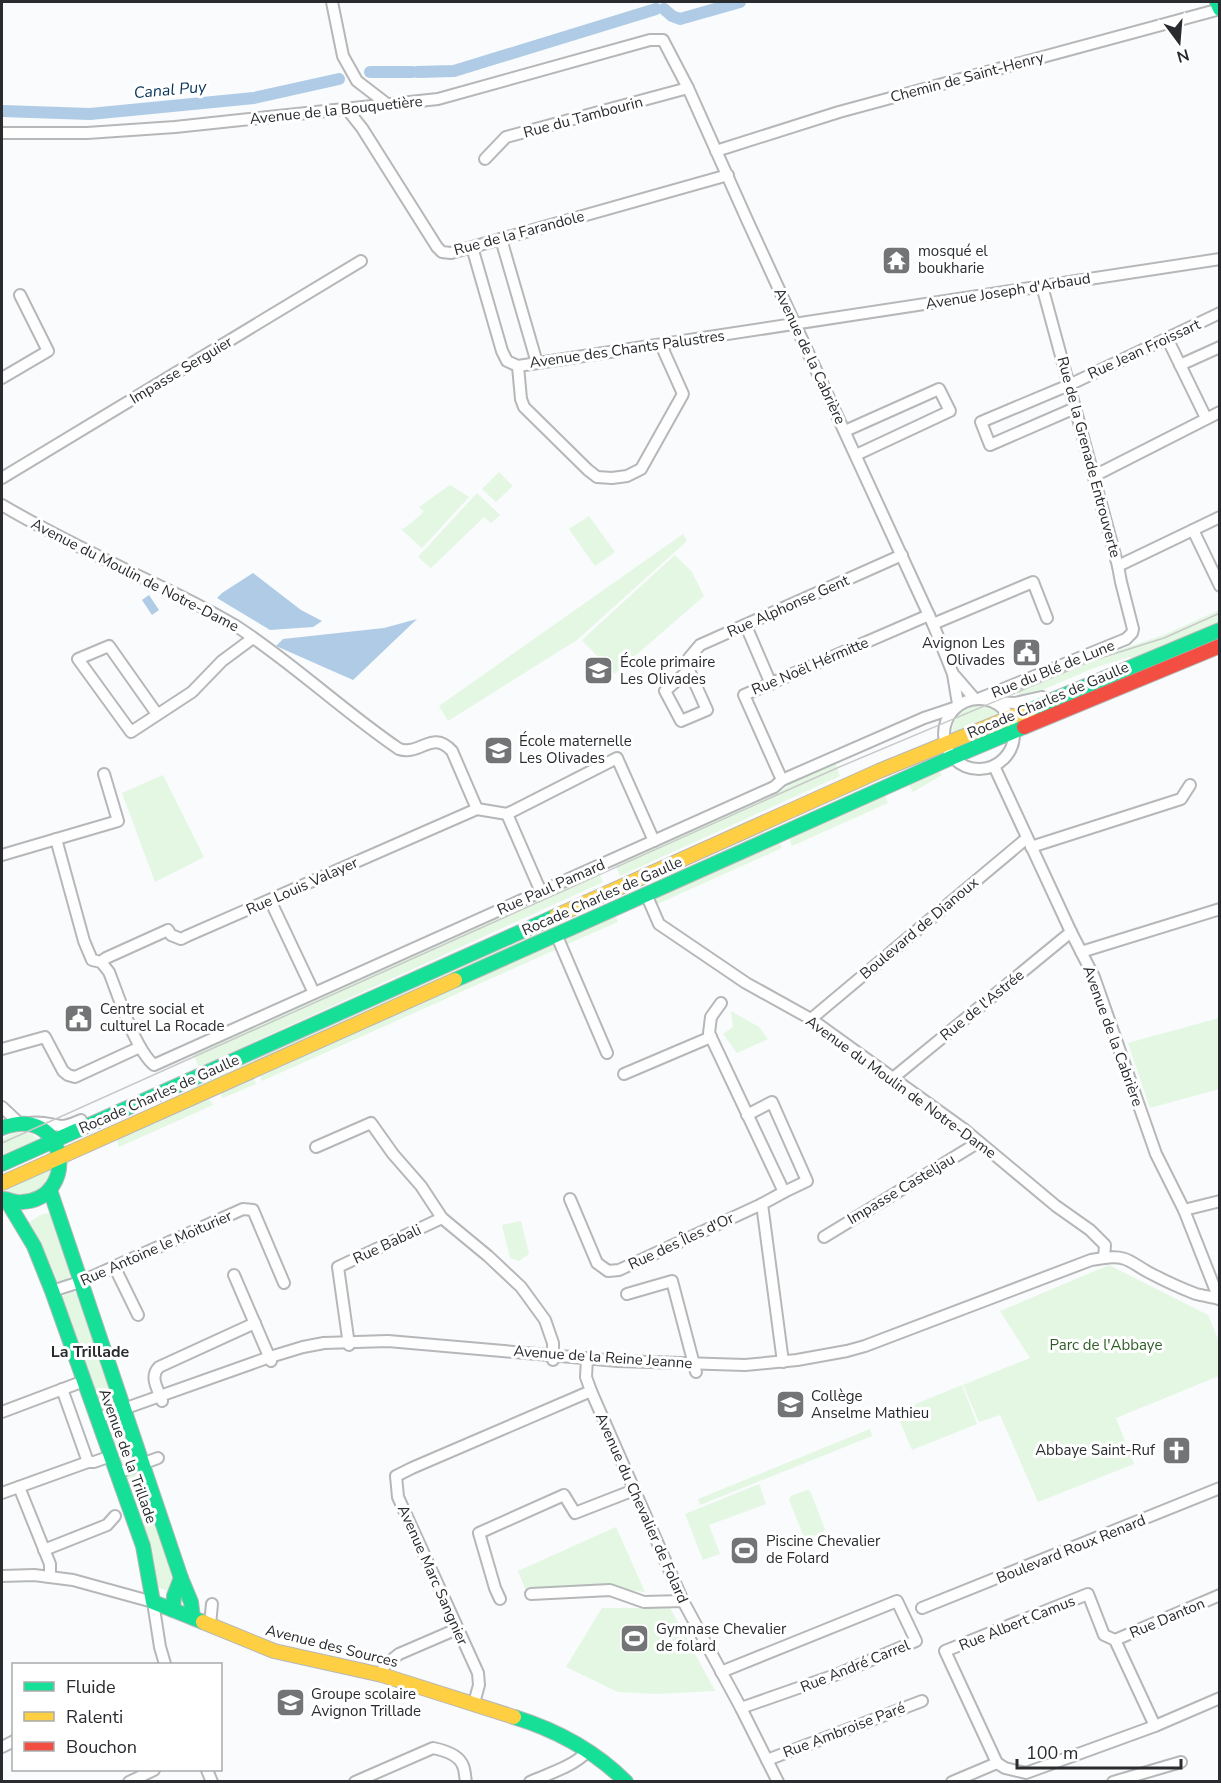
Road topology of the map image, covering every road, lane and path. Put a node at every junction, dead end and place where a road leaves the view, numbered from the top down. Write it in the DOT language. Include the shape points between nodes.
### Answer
graph roads {
  1 [pos="332,2"];
  2 [pos="1218,2"];
  3 [pos="1220,9"];
  4 [pos="663,40"];
  5 [pos="688,88"];
  6 [pos="387,104"];
  7 [pos="346,108"];
  8 [pos="2,133"];
  9 [pos="716,151"];
  10 [pos="485,159"];
  11 [pos="728,175"];
  12 [pos="501,239"];
  13 [pos="472,247"];
  14 [pos="1220,259"];
  15 [pos="361,261"];
  16 [pos="1042,286"];
  17 [pos="20,295"];
  18 [pos="1220,313"];
  19 [pos="796,324"];
  20 [pos="1167,339"];
  21 [pos="661,345"];
  22 [pos="1220,347"];
  23 [pos="537,363"];
  24 [pos="1180,365"];
  25 [pos="518,366"];
  26 [pos="2,378"];
  27 [pos="1069,384"];
  28 [pos="1076,408"];
  29 [pos="1220,412"];
  30 [pos="1206,418"];
  31 [pos="845,431"];
  32 [pos="856,454"];
  33 [pos="1094,476"];
  34 [pos="2,478"];
  35 [pos="2,505"];
  36 [pos="1220,517"];
  37 [pos="1193,530"];
  38 [pos="902,555"];
  39 [pos="1118,566"];
  40 [pos="1220,586"];
  41 [pos="1047,618"];
  42 [pos="931,619"];
  43 [pos="746,626"];
  44 [pos="1220,630"];
  45 [pos="253,638"];
  46 [pos="1126,639"];
  47 [pos="1220,646"];
  48 [pos="689,670"];
  49 [pos="953,674"];
  50 [pos="771,684"];
  51 [pos="1083,688"];
  52 [pos="977,698"];
  53 [pos="996,702"];
  54 [pos="956,706"];
  55 [pos="158,714"];
  56 [pos="1010,717"];
  57 [pos="1014,732"];
  58 [pos="945,743"];
  59 [pos="953,757"];
  60 [pos="997,771"];
  61 [pos="104,774"];
  62 [pos="782,780"];
  63 [pos="1190,785"];
  64 [pos="477,808"];
  65 [pos="507,814"];
  66 [pos="56,839"];
  67 [pos="654,841"];
  68 [pos="1029,843"];
  69 [pos="2,855"];
  70 [pos="541,892"];
  71 [pos="646,894"];
  72 [pos="270,900"];
  73 [pos="1220,909"];
  74 [pos="1071,932"];
  75 [pos="556,934"];
  76 [pos="1082,952"];
  77 [pos="101,962"];
  78 [pos="314,993"];
  79 [pos="721,1003"];
  80 [pos="811,1019"];
  81 [pos="711,1037"];
  82 [pos="140,1047"];
  83 [pos="2,1049"];
  84 [pos="608,1053"];
  85 [pos="624,1074"];
  86 [pos="893,1078"];
  87 [pos="147,1098"];
  88 [pos="2,1107"];
  89 [pos="747,1114"];
  90 [pos="23,1123"];
  91 [pos="2,1128"];
  92 [pos="54,1140"];
  93 [pos="979,1142"];
  94 [pos="316,1147"];
  95 [pos="60,1157"];
  96 [pos="2,1164"];
  97 [pos="2,1183"];
  98 [pos="50,1190"];
  99 [pos="784,1192"];
  100 [pos="4,1199"];
  101 [pos="570,1199"];
  102 [pos="1220,1202"];
  103 [pos="762,1204"];
  104 [pos="1184,1210"];
  105 [pos="442,1218"];
  106 [pos="824,1237"];
  107 [pos="1104,1258"];
  108 [pos="114,1266"];
  109 [pos="234,1275"];
  110 [pos="80,1282"];
  111 [pos="284,1282"];
  112 [pos="52,1292"];
  113 [pos="627,1294"];
  114 [pos="1219,1299"];
  115 [pos="138,1315"];
  116 [pos="255,1323"];
  117 [pos="349,1343"];
  118 [pos="553,1358"];
  119 [pos="587,1358"];
  120 [pos="270,1359"];
  121 [pos="783,1362"];
  122 [pos="695,1368"];
  123 [pos="84,1381"];
  124 [pos="62,1389"];
  125 [pos="591,1391"];
  126 [pos="161,1398"];
  127 [pos="124,1409"];
  128 [pos="2,1412"];
  129 [pos="98,1418"];
  130 [pos="111,1456"];
  131 [pos="158,1458"];
  132 [pos="88,1462"];
  133 [pos="142,1464"];
  134 [pos="117,1473"];
  135 [pos="19,1487"];
  136 [pos="1220,1488"];
  137 [pos="634,1490"];
  138 [pos="2,1493"];
  139 [pos="115,1516"];
  140 [pos="44,1550"];
  141 [pos="2,1576"];
  142 [pos="50,1577"];
  143 [pos="181,1578"];
  144 [pos="531,1594"];
  145 [pos="1220,1595"];
  146 [pos="500,1599"];
  147 [pos="683,1601"];
  148 [pos="153,1602"];
  149 [pos="212,1604"];
  150 [pos="922,1608"];
  151 [pos="172,1610"];
  152 [pos="193,1618"];
  153 [pos="210,1624"];
  154 [pos="457,1629"];
  155 [pos="1115,1640"];
  156 [pos="164,1663"];
  157 [pos="721,1672"];
  158 [pos="382,1675"];
  159 [pos="1220,1698"];
  160 [pos="922,1701"];
  161 [pos="474,1703"];
  162 [pos="741,1708"];
  163 [pos="1155,1726"];
  164 [pos="587,1752"];
  165 [pos="767,1760"];
  166 [pos="997,1762"];
  167 [pos="1182,1762"];
  168 [pos="152,1771"];
  169 [pos="1115,1781"];
  170 [pos="129,1782"];
  171 [pos="355,1782"];
  172 [pos="466,1782"];
  173 [pos="530,1782"];
  174 [pos="626,1782"];
  175 [pos="778,1782"];
  176 [pos="952,1782"];
  1 -- 6 [label="street" via="344,56 357,81"];
  2 -- 3 [label="main road"];
  3 -- 9 [label="street, Chemin de Saint-Henry" via="839,112"];
  4 -- 5 [label="street, Avenue de la Cabrière"];
  4 -- 6 [label="street, Avenue de la Bouquetière" via="650,40 438,99"];
  5 -- 9 [label="street, Avenue de la Cabrière"];
  5 -- 10 [label="street, Rue du Tambourin" via="506,137"];
  6 -- 7 [label="street, Avenue de la Bouquetière"];
  7 -- 8 [label="street, Avenue de la Bouquetière" via="175,127"];
  7 -- 13 [label="street, Rue de la Farandole" via="437,247 451,253"];
  9 -- 11 [label="street, Avenue de la Cabrière"];
  11 -- 12 [label="street, Rue de la Farandole"];
  11 -- 19 [label="street, Avenue de la Cabrière"];
  12 -- 13 [label="street, Rue de la Farandole"];
  12 -- 23 [label="street"];
  13 -- 25 [label="street, Avenue des Chants Palustres" via="502,351 507,361"];
  14 -- 16 [label="street, Avenue Joseph d'Arbaud"];
  15 -- 34 [label="street, Impasse Serguier"];
  16 -- 19 [label="street, Avenue Joseph d'Arbaud"];
  16 -- 27 [label="street, Rue de la Grenade Entrouverte"];
  17 -- 26 [label="street" via="48,351"];
  18 -- 20 [label="street, Rue Jean Froissart"];
  19 -- 21 [label="street, Avenue des Chants Palustres"];
  19 -- 31 [label="street, Avenue de la Cabrière"];
  20 -- 24 [label="street"];
  20 -- 27 [label="street, Rue Jean Froissart"];
  21 -- 23 [label="street, Avenue des Chants Palustres"];
  21 -- 25 [label="street" via="682,394 641,469 627,476 597,477 524,407"];
  22 -- 24 [label="street"];
  23 -- 25 [label="street, Avenue des Chants Palustres"];
  24 -- 30 [label="street"];
  27 -- 28 [label="street, Rue de la Grenade Entrouverte"];
  27 -- 28 [label="street, Rue Jean Froissart" via="981,422 990,445"];
  28 -- 33 [label="street, Rue de la Grenade Entrouverte"];
  29 -- 30 [label="street"];
  30 -- 33 [label="street"];
  31 -- 32 [label="street, Avenue de la Cabrière"];
  31 -- 32 [label="street" via="939,389 950,411"];
  32 -- 38 [label="street, Avenue de la Cabrière"];
  33 -- 39 [label="street, Rue de la Grenade Entrouverte"];
  35 -- 45 [label="street, Avenue du Moulin de Notre-Dame" via="189,600"];
  36 -- 37 [label="street"];
  37 -- 39 [label="street"];
  37 -- 40 [label="street"];
  38 -- 42 [label="street, Avenue de la Cabrière"];
  38 -- 43 [label="street, Rue Alphonse Gent"];
  39 -- 46 [label="street, Rue de la Grenade Entrouverte" via="1133,629"];
  41 -- 42 [label="street, Rue Noël Hérmitte" via="1033,582"];
  42 -- 49 [label="street, Avenue de la Cabrière"];
  42 -- 50 [label="street, Rue Noël Hérmitte"];
  43 -- 48 [label="street, Rue Alphonse Gent" via="700,645 689,658"];
  43 -- 50 [label="street"];
  44 -- 51 [label="main road, Rocade Charles de Gaulle"];
  45 -- 55 [label="street" via="222,661 192,692"];
  45 -- 64 [label="street, Avenue du Moulin de Notre-Dame" via="399,749 414,750 437,741 445,744 452,751"];
  46 -- 52 [label="street, Rue du Blé de Lune"];
  47 -- 57 [label="main road, Rocade Charles de Gaulle"];
  48 -- 48 [label="street, Rue Alphonse Gent" via="665,691 681,721 707,710"];
  49 -- 52 [label="street, Avenue de la Cabrière"];
  49 -- 54 [label="street, Avenue de la Cabrière"];
  50 -- 62 [label="street, Rue Noël Hérmitte" via="744,695"];
  51 -- 53 [label="street" via="1025,702"];
  51 -- 56 [label="main road, Rocade Charles de Gaulle"];
  52 -- 53 [label="street"];
  52 -- 54 [label="street, Rue du Blé de Lune"];
  53 -- 56 [label="street"];
  54 -- 58 [label="street" via="945,722"];
  54 -- 62 [label="street, Rue Paul Pamard"];
  55 -- 55 [label="street" via="131,732 78,659 109,646"];
  56 -- 57 [label="street"];
  56 -- 58 [label="main road, Rocade Charles de Gaulle"];
  57 -- 59 [label="main road, Rocade Charles de Gaulle"];
  57 -- 60 [label="street" via="1009,756"];
  58 -- 59 [label="street"];
  58 -- 87 [label="main road, Rocade Charles de Gaulle"];
  59 -- 60 [label="street" via="967,767"];
  59 -- 71 [label="main road, Rocade Charles de Gaulle"];
  60 -- 68 [label="street, Avenue de la Cabrière"];
  61 -- 66 [label="street" via="118,821"];
  62 -- 67 [label="street, Rue Paul Pamard"];
  63 -- 68 [label="street" via="1181,799"];
  64 -- 65 [label="street"];
  64 -- 72 [label="street, Rue Louis Valayer"];
  65 -- 67 [label="street" via="616,758"];
  65 -- 70 [label="street"];
  66 -- 69 [label="street"];
  66 -- 77 [label="street" via="84,941 92,960"];
  67 -- 70 [label="street, Rue Paul Pamard"];
  68 -- 74 [label="street, Avenue de la Cabrière"];
  68 -- 80 [label="street, Boulevard de Dianoux"];
  70 -- 78 [label="street, Rue Paul Pamard"];
  71 -- 75 [label="main road, Rocade Charles de Gaulle"];
  71 -- 80 [label="street, Avenue du Moulin de Notre-Dame" via="659,924 746,983"];
  72 -- 77 [label="street, Rue Louis Valayer" via="181,939 168,930"];
  72 -- 78 [label="street"];
  73 -- 76 [label="street"];
  74 -- 76 [label="street, Avenue de la Cabrière"];
  74 -- 86 [label="street, Rue de l'Astrée"];
  75 -- 84 [label="street"];
  75 -- 95 [label="main road, Rocade Charles de Gaulle"];
  76 -- 104 [label="street, Avenue de la Cabrière" via="1156,1154"];
  77 -- 82 [label="street" via="109,972"];
  78 -- 82 [label="street, Rue Paul Pamard" via="160,1064 154,1065"];
  79 -- 81 [label="street" via="711,1017"];
  80 -- 86 [label="street, Avenue du Moulin de Notre-Dame"];
  81 -- 85 [label="street"];
  81 -- 89 [label="street"];
  82 -- 83 [label="street" via="75,1077 63,1071 45,1037"];
  86 -- 93 [label="street, Avenue du Moulin de Notre-Dame"];
  87 -- 90 [label="street" via="70,1125"];
  87 -- 92 [label="main road, Rocade Charles de Gaulle"];
  88 -- 90 [label="street"];
  89 -- 99 [label="street"];
  89 -- 99 [label="street" via="772,1102 807,1181"];
  90 -- 91 [label="main road"];
  90 -- 92 [label="main road"];
  92 -- 95 [label="main road"];
  92 -- 96 [label="main road, Rocade Charles de Gaulle"];
  93 -- 106 [label="street, Impasse Casteljau"];
  93 -- 107 [label="street, Avenue du Moulin de Notre-Dame" via="1105,1245"];
  94 -- 105 [label="street" via="371,1123"];
  95 -- 97 [label="main road, Rocade Charles de Gaulle"];
  95 -- 98 [label="main road" via="58,1177"];
  98 -- 100 [label="main road" via="25,1203"];
  98 -- 110 [label="main road, Avenue de la Trillade"];
  99 -- 103 [label="street"];
  100 -- 112 [label="main road, Avenue de la Trillade" via="34,1246"];
  101 -- 103 [label="street, Rue des Îles d'Or" via="597,1263 608,1271 619,1270"];
  102 -- 104 [label="street"];
  103 -- 121 [label="street"];
  104 -- 114 [label="street, Avenue de la Cabrière"];
  105 -- 117 [label="street, Rue Babali" via="338,1267"];
  105 -- 118 [label="street" via="521,1287 545,1320 553,1343"];
  107 -- 114 [label="street" via="1126,1259 1197,1294"];
  107 -- 121 [label="street, Avenue de la Reine Jeanne" via="865,1346"];
  108 -- 110 [label="street, Rue Antoine le Moiturier"];
  108 -- 111 [label="street, Rue Antoine le Moiturier" via="243,1209 253,1210"];
  108 -- 115 [label="street"];
  109 -- 116 [label="street"];
  110 -- 112 [label="street, Rue Antoine le Moiturier"];
  110 -- 127 [label="main road, Avenue de la Trillade"];
  112 -- 123 [label="main road, Avenue de la Trillade"];
  113 -- 122 [label="street" via="672,1281"];
  116 -- 120 [label="street"];
  116 -- 126 [label="street" via="159,1367 153,1376"];
  117 -- 118 [label="street, Avenue de la Reine Jeanne" via="388,1341"];
  117 -- 120 [label="street, Avenue de la Reine Jeanne" via="303,1347"];
  118 -- 119 [label="street, Avenue de la Reine Jeanne"];
  119 -- 122 [label="street, Avenue de la Reine Jeanne"];
  119 -- 125 [label="street, Avenue du Chevalier de Folard" via="586,1377"];
  120 -- 126 [label="street, Avenue de la Reine Jeanne"];
  121 -- 122 [label="street, Avenue de la Reine Jeanne"];
  123 -- 124 [label="street"];
  123 -- 129 [label="main road, Avenue de la Trillade"];
  124 -- 128 [label="street"];
  124 -- 132 [label="street"];
  125 -- 137 [label="street, Avenue du Chevalier de Folard"];
  125 -- 154 [label="street, Avenue Marc Sangnier" via="396,1476 398,1497"];
  126 -- 127 [label="street, Avenue de la Reine Jeanne"];
  127 -- 129 [label="street, Avenue de la Reine Jeanne"];
  127 -- 133 [label="main road, Avenue de la Trillade"];
  129 -- 130 [label="main road, Avenue de la Trillade"];
  130 -- 132 [label="street"];
  130 -- 134 [label="main road, Avenue de la Trillade"];
  131 -- 133 [label="street"];
  132 -- 135 [label="street"];
  133 -- 134 [label="street"];
  133 -- 143 [label="main road, Avenue de la Trillade"];
  134 -- 148 [label="main road, Avenue de la Trillade" via="143,1546"];
  135 -- 138 [label="street"];
  135 -- 140 [label="street"];
  136 -- 150 [label="street, Boulevard Roux Renard"];
  137 -- 146 [label="street" via="575,1513 564,1494 479,1533"];
  137 -- 147 [label="street, Avenue du Chevalier de Folard"];
  139 -- 140 [label="street" via="107,1526"];
  140 -- 142 [label="street"];
  141 -- 142 [label="street, Avenue des Sources"];
  142 -- 148 [label="street, Avenue des Sources"];
  143 -- 151 [label="main road"];
  143 -- 152 [label="main road, Avenue de la Trillade" via="194,1607"];
  144 -- 147 [label="street" via="610,1590 644,1602"];
  145 -- 155 [label="street, Rue Danton"];
  147 -- 157 [label="street, Avenue du Chevalier de Folard"];
  148 -- 151 [label="main road, Avenue des Sources"];
  148 -- 156 [label="street, Avenue de la Trillade"];
  149 -- 153 [label="street"];
  151 -- 152 [label="main road, Avenue des Sources"];
  152 -- 153 [label="main road, Avenue des Sources"];
  153 -- 158 [label="main road, Avenue des Sources" via="274,1651"];
  154 -- 158 [label="street" via="399,1654 384,1666"];
  154 -- 161 [label="street, Avenue Marc Sangnier" via="478,1673"];
  155 -- 163 [label="street"];
  155 -- 166 [label="street, Rue Albert Camus" via="1104,1635 1088,1594 945,1651"];
  157 -- 162 [label="street, Avenue du Chevalier de Folard"];
  157 -- 162 [label="street, Rue André Carrel" via="897,1601 916,1641"];
  158 -- 161 [label="main road, Avenue des Sources"];
  159 -- 163 [label="street"];
  160 -- 165 [label="street, Rue Ambroise Paré"];
  161 -- 164 [label="main road, Avenue des Sources" via="555,1732"];
  162 -- 165 [label="street, Avenue du Chevalier de Folard"];
  163 -- 166 [label="street" via="1026,1773"];
  164 -- 173 [label="street" via="568,1766"];
  164 -- 174 [label="main road, Avenue des Sources"];
  165 -- 175 [label="street, Avenue du Chevalier de Folard"];
  166 -- 176 [label="street"];
  167 -- 169 [label="street"];
  168 -- 170 [label="street"];
  171 -- 172 [label="street" via="433,1748 457,1757 463,1764"];
}
